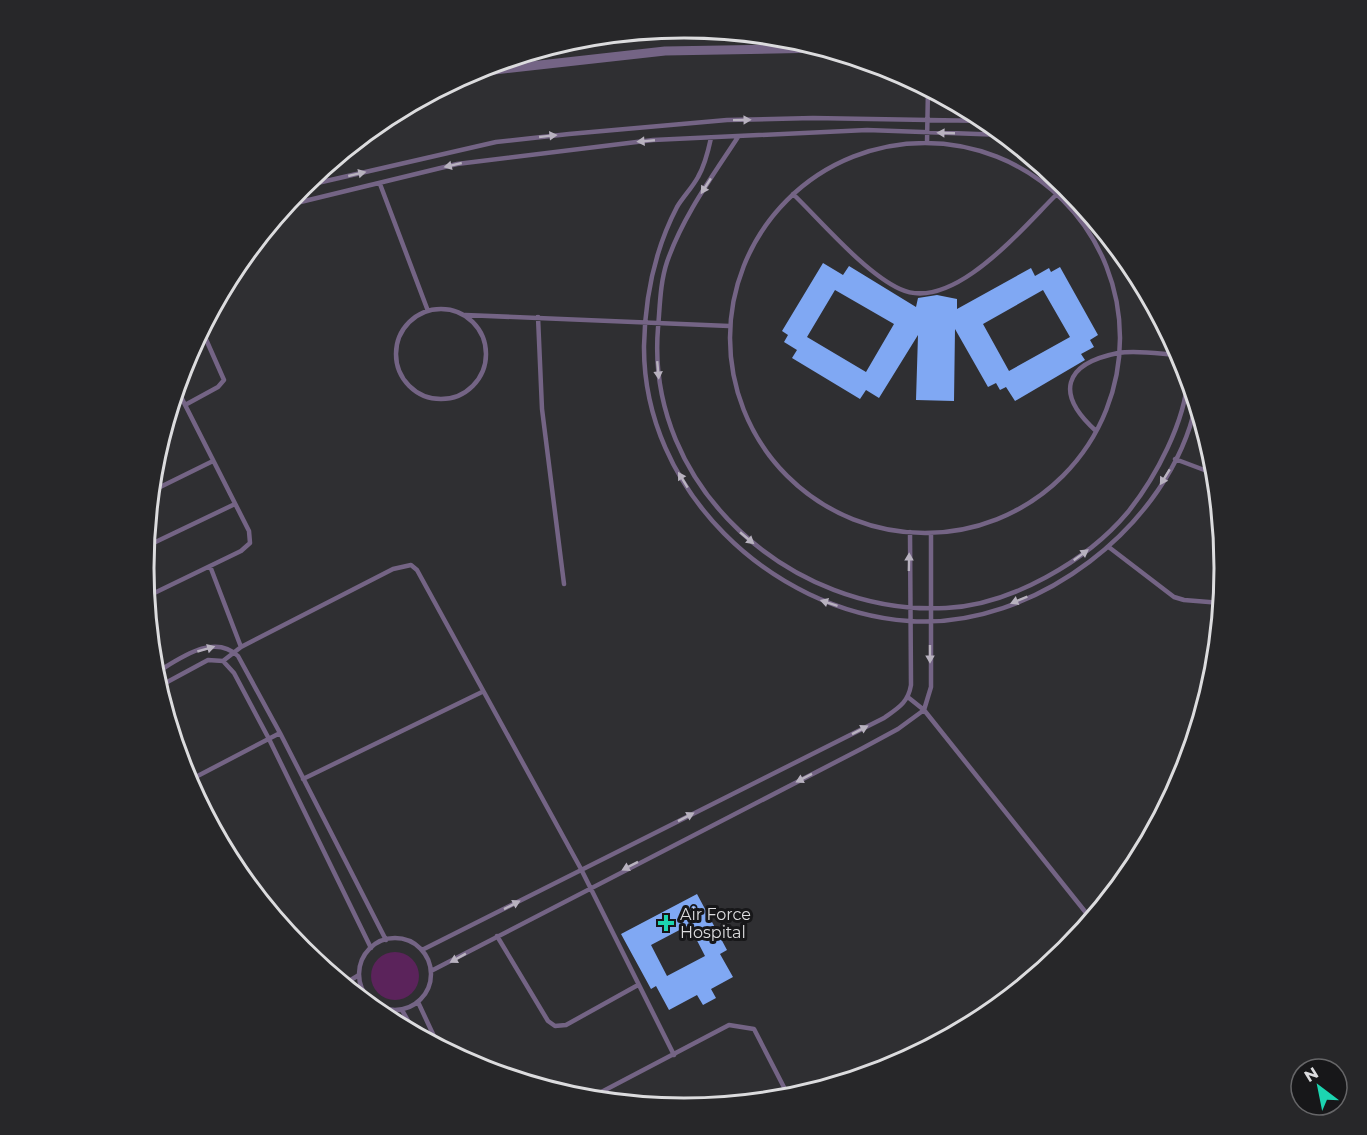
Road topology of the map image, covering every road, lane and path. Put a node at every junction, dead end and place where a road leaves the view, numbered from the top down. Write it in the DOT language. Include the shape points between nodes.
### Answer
graph roads {
  1 [pos="790,49"];
  2 [pos="506,69"];
  3 [pos="928,98"];
  4 [pos="928,119"];
  5 [pos="967,120"];
  6 [pos="928,133"];
  7 [pos="989,135"];
  8 [pos="738,137"];
  9 [pos="711,138"];
  10 [pos="927,142"];
  11 [pos="320,182"];
  12 [pos="380,183"];
  13 [pos="793,194"];
  14 [pos="1057,194"];
  15 [pos="300,202"];
  16 [pos="428,311"];
  17 [pos="464,315"];
  18 [pos="538,317"];
  19 [pos="645,322"];
  20 [pos="659,323"];
  21 [pos="729,326"];
  22 [pos="206,338"];
  23 [pos="1119,353"];
  24 [pos="1168,355"];
  25 [pos="1184,394"];
  26 [pos="182,398"];
  27 [pos="185,405"];
  28 [pos="1192,419"];
  29 [pos="1096,431"];
  30 [pos="1175,459"];
  31 [pos="213,461"];
  32 [pos="1204,470"];
  33 [pos="160,487"];
  34 [pos="235,504"];
  35 [pos="910,532"];
  36 [pos="931,533"];
  37 [pos="155,543"];
  38 [pos="1110,548"];
  39 [pos="210,566"];
  40 [pos="564,584"];
  41 [pos="155,593"];
  42 [pos="1212,602"];
  43 [pos="908,605"];
  44 [pos="929,607"];
  45 [pos="930,620"];
  46 [pos="910,621"];
  47 [pos="241,647"];
  48 [pos="233,652"];
  49 [pos="223,661"];
  50 [pos="164,669"];
  51 [pos="167,682"];
  52 [pos="482,692"];
  53 [pos="909,698"];
  54 [pos="924,710"];
  55 [pos="280,733"];
  56 [pos="269,739"];
  57 [pos="197,776"];
  58 [pos="303,779"];
  59 [pos="581,869"];
  60 [pos="590,887"];
  61 [pos="1086,912"];
  62 [pos="497,936"];
  63 [pos="386,940"];
  64 [pos="370,948"];
  65 [pos="422,950"];
  66 [pos="431,971"];
  67 [pos="359,975"];
  68 [pos="351,980"];
  69 [pos="638,985"];
  70 [pos="362,989"];
  71 [pos="418,1002"];
  72 [pos="390,1009"];
  73 [pos="402,1010"];
  74 [pos="407,1019"];
  75 [pos="433,1034"];
  76 [pos="674,1055"];
  77 [pos="784,1088"];
  78 [pos="603,1091"];
  1 -- 2 [label="street" via="665,51"];
  3 -- 4 [label="lane"];
  4 -- 5 [label="lane"];
  4 -- 6 [label="lane"];
  11 -- 4 [label="lane, one-way" via="496,142 727,120"];
  7 -- 6 [label="lane, one-way"];
  6 -- 8 [label="lane" via="867,130"];
  6 -- 10 [label="lane"];
  8 -- 9 [label="lane"];
  8 -- 20 [label="lane, one-way" via="681,228 666,264"];
  9 -- 12 [label="lane, one-way" via="653,140 505,156"];
  9 -- 19 [label="lane" via="705,163 678,206 652,267"];
  10 -- 13 [label="lane" via="879,148 833,166"];
  10 -- 14 [label="lane" via="974,149 1019,166"];
  12 -- 15 [label="lane"];
  12 -- 16 [label="lane"];
  13 -- 14 [label="lane" via="872,270 902,290 926,293 973,273"];
  13 -- 21 [label="lane" via="772,216 751,250 734,297"];
  14 -- 23 [label="lane" via="1086,227 1107,266 1118,309"];
  16 -- 17 [label="lane" via="441,309"];
  16 -- 17 [label="lane" via="406,326 399,338 398,367 414,391 443,400 470,390 486,364 484,338"];
  17 -- 18 [label="lane"];
  18 -- 19 [label="lane"];
  18 -- 40 [label="lane" via="542,409"];
  19 -- 20 [label="lane"];
  46 -- 19 [label="lane, one-way" via="826,603 797,590 734,545 712,521 672,463 658,430 648,387"];
  20 -- 21 [label="lane"];
  20 -- 43 [label="lane, one-way" via="657,349 664,409 691,473 710,501 763,552 795,573 831,590"];
  21 -- 35 [label="lane" via="733,377 749,425 777,467 815,500 860,522"];
  22 -- 27 [label="lane" via="224,380"];
  23 -- 24 [label="lane"];
  23 -- 29 [label="lane" via="1113,389"];
  23 -- 29 [label="lane" via="1083,365 1075,371 1069,386 1075,409"];
  44 -- 25 [label="lane, one-way" via="964,606 1015,590 1065,566 1102,539 1141,496 1158,468"];
  26 -- 27 [label="lane"];
  27 -- 31 [label="lane"];
  28 -- 30 [label="lane"];
  29 -- 36 [label="lane" via="1072,465 1035,498 971,527"];
  30 -- 32 [label="lane"];
  30 -- 38 [label="lane, one-way" via="1151,500"];
  31 -- 33 [label="lane"];
  31 -- 34 [label="lane"];
  34 -- 37 [label="lane"];
  34 -- 39 [label="lane" via="249,531 250,543"];
  35 -- 36 [label="lane"];
  43 -- 35 [label="lane, one-way"];
  36 -- 44 [label="lane"];
  38 -- 42 [label="lane" via="1174,597"];
  38 -- 45 [label="lane, one-way" via="1068,576 1005,606 965,618"];
  39 -- 41 [label="lane"];
  39 -- 47 [label="lane"];
  43 -- 44 [label="lane"];
  43 -- 46 [label="lane"];
  44 -- 45 [label="lane"];
  45 -- 46 [label="lane"];
  45 -- 54 [label="lane, one-way" via="930,687"];
  46 -- 53 [label="lane"];
  47 -- 48 [label="lane"];
  47 -- 52 [label="lane" via="393,569 411,565 423,579"];
  48 -- 49 [label="lane"];
  50 -- 48 [label="lane, one-way" via="207,647"];
  48 -- 55 [label="lane"];
  49 -- 51 [label="lane" via="208,660"];
  49 -- 56 [label="lane" via="234,673"];
  52 -- 58 [label="lane"];
  52 -- 59 [label="lane"];
  53 -- 54 [label="lane"];
  59 -- 53 [label="lane, one-way" via="884,718"];
  54 -- 60 [label="lane, one-way" via="861,749"];
  54 -- 61 [label="lane"];
  55 -- 56 [label="lane"];
  55 -- 58 [label="lane"];
  56 -- 57 [label="lane"];
  56 -- 64 [label="lane"];
  58 -- 63 [label="lane"];
  59 -- 60 [label="lane"];
  65 -- 59 [label="lane, one-way"];
  60 -- 62 [label="lane"];
  60 -- 69 [label="lane"];
  62 -- 66 [label="lane, one-way"];
  62 -- 69 [label="lane" via="548,1021 555,1026 566,1025"];
  63 -- 64 [label="lane"];
  63 -- 65 [label="lane" via="405,940"];
  64 -- 67 [label="lane"];
  65 -- 66 [label="lane"];
  66 -- 71 [label="lane" via="428,988"];
  67 -- 68 [label="lane"];
  67 -- 70 [label="lane"];
  69 -- 76 [label="lane"];
  71 -- 73 [label="lane"];
  71 -- 75 [label="lane"];
  72 -- 73 [label="lane"];
  73 -- 74 [label="lane"];
  76 -- 77 [label="lane" via="729,1025 754,1029"];
  76 -- 78 [label="lane"];
}
